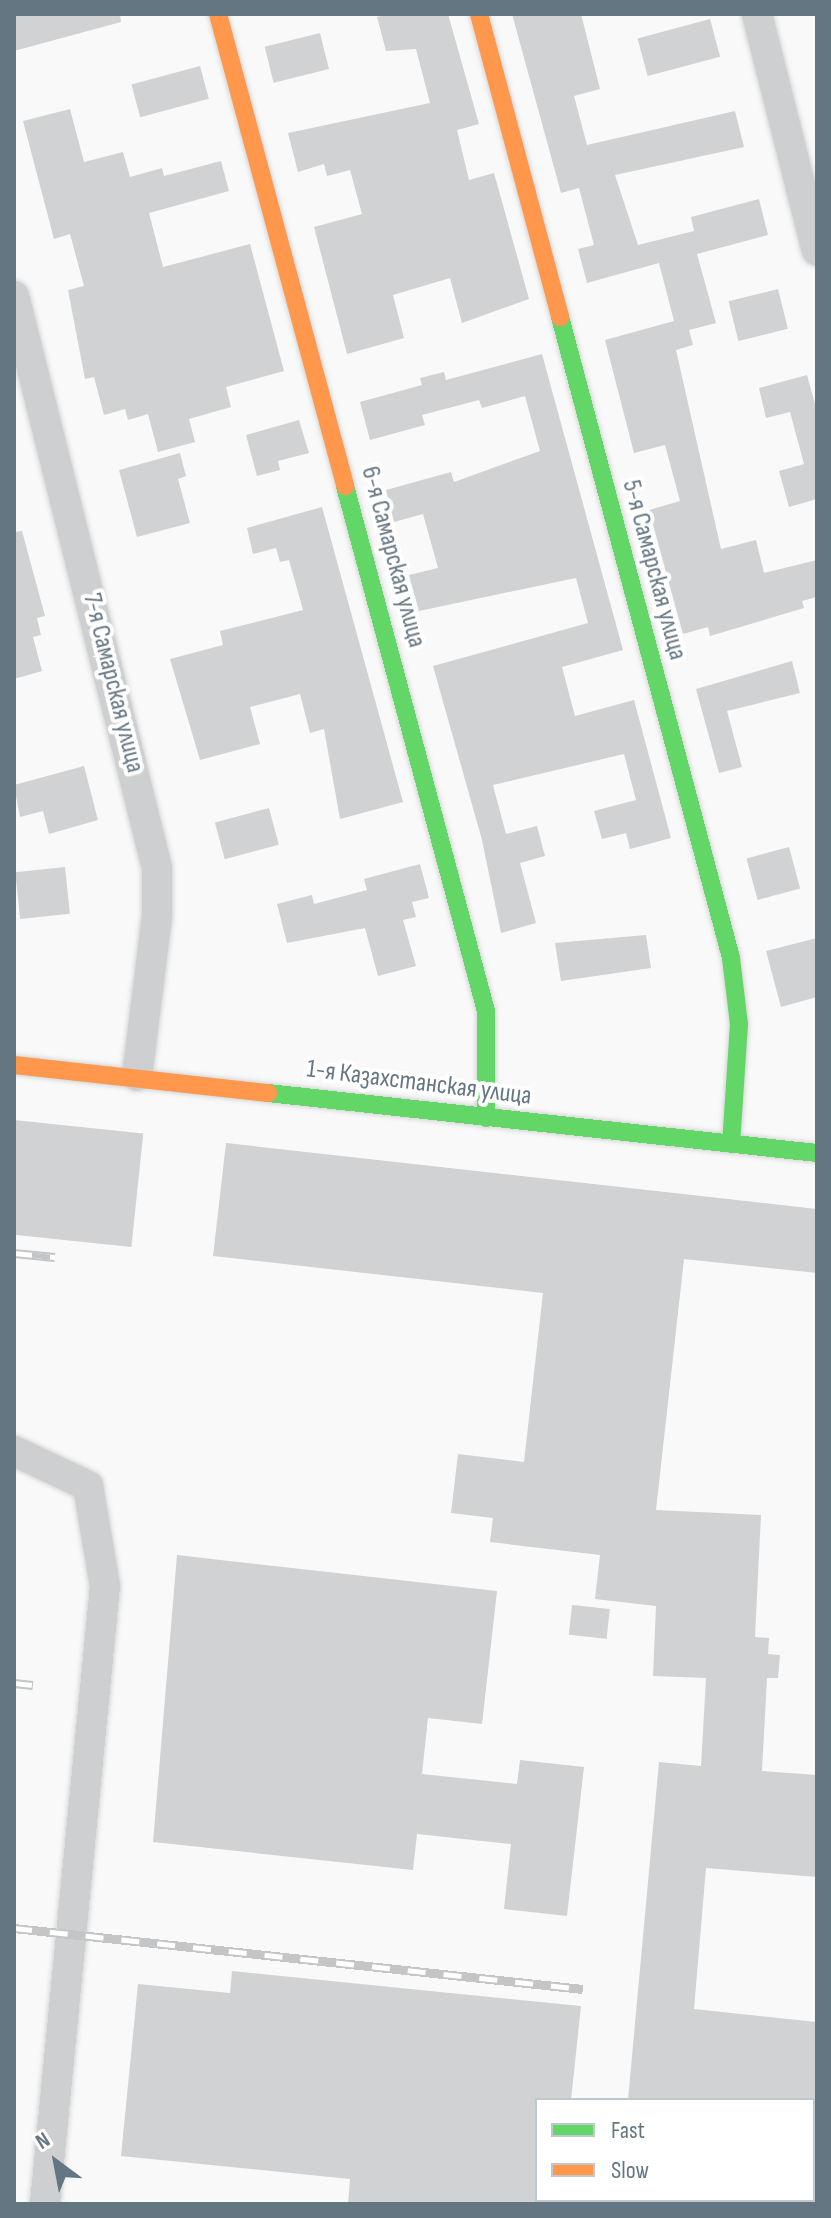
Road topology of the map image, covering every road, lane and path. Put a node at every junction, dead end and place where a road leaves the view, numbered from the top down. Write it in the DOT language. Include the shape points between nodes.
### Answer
graph roads {
  1 [pos="218,14"];
  2 [pos="479,14"];
  3 [pos="757,14"];
  4 [pos="817,251"];
  5 [pos="14,296"];
  6 [pos="14,1065"];
  7 [pos="137,1076"];
  8 [pos="486,1118"];
  9 [pos="731,1144"];
  10 [pos="817,1153"];
  11 [pos="14,1451"];
  12 [pos="45,2204"];
  1 -- 8 [label="street, 6-я Самарская улица" via="486,1011"];
  2 -- 9 [label="street, 5-я Самарская улица" via="731,958 740,1039"];
  3 -- 4 [label="street"];
  5 -- 7 [label="street, 7-я Самарская улица" via="157,868 157,916"];
  6 -- 7 [label="street, 1-я Казахстанская улица"];
  7 -- 8 [label="street, 1-я Казахстанская улица"];
  8 -- 9 [label="street, 1-я Казахстанская улица"];
  9 -- 10 [label="street, 1-я Казахстанская улица"];
  11 -- 12 [label="street" via="88,1486 105,1586"];
}
